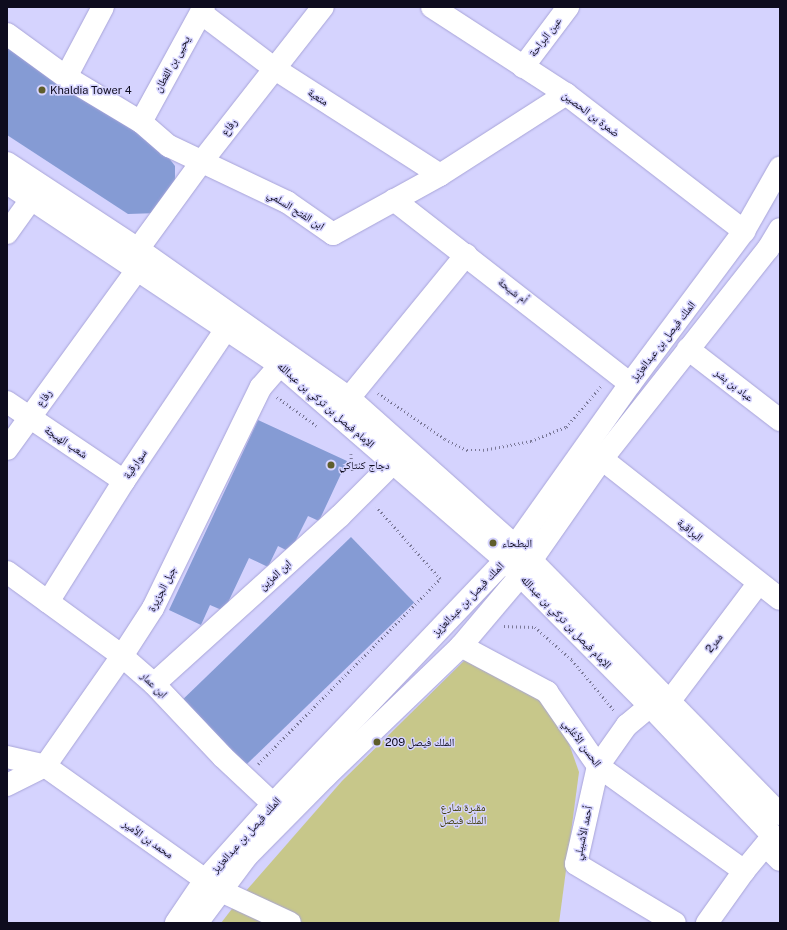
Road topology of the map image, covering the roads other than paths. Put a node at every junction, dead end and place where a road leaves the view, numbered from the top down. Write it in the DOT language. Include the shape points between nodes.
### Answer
graph roads {
  1 [pos="103,7"];
  2 [pos="323,7"];
  3 [pos="568,7"];
  4 [pos="202,10"];
  5 [pos="443,10"];
  6 [pos="7,34"];
  7 [pos="523,67"];
  8 [pos="274,69"];
  9 [pos="66,76"];
  10 [pos="566,94"];
  11 [pos="141,122"];
  12 [pos="203,160"];
  13 [pos="7,163"];
  14 [pos="780,168"];
  15 [pos="440,175"];
  16 [pos="7,183"];
  17 [pos="32,198"];
  18 [pos="394,200"];
  19 [pos="780,229"];
  20 [pos="744,231"];
  21 [pos="7,234"];
  22 [pos="774,253"];
  23 [pos="466,255"];
  24 [pos="138,259"];
  25 [pos="226,329"];
  26 [pos="688,349"];
  27 [pos="280,365"];
  28 [pos="630,384"];
  29 [pos="355,390"];
  30 [pos="7,402"];
  31 [pos="30,417"];
  32 [pos="780,420"];
  33 [pos="7,449"];
  34 [pos="602,459"];
  35 [pos="393,463"];
  36 [pos="124,481"];
  37 [pos="518,560"];
  38 [pos="7,572"];
  39 [pos="758,584"];
  40 [pos="780,599"];
  41 [pos="48,602"];
  42 [pos="461,646"];
  43 [pos="122,656"];
  44 [pos="154,684"];
  45 [pos="660,704"];
  46 [pos="7,757"];
  47 [pos="44,766"];
  48 [pos="598,766"];
  49 [pos="7,785"];
  50 [pos="280,810"];
  51 [pos="780,814"];
  52 [pos="772,836"];
  53 [pos="780,860"];
  54 [pos="744,871"];
  55 [pos="213,886"];
  56 [pos="176,923"];
  57 [pos="197,923"];
  58 [pos="290,923"];
  59 [pos="675,923"];
  60 [pos="707,923"];
  1 -- 9 [label="street"];
  2 -- 8 [label="street, رفاع"];
  3 -- 7 [label="street, عين البراحة"];
  4 -- 8 [label="street, متعبة"];
  4 -- 11 [label="street, يحيى بن القطان"];
  5 -- 7 [label="street, ضمرة بن الحصين"];
  6 -- 9 [label="street, ابن الفتح السلمي"];
  7 -- 10 [label="street, ضمرة بن الحصين"];
  8 -- 12 [label="street, رفاع"];
  8 -- 15 [label="street, متعبة"];
  9 -- 11 [label="street, ابن الفتح السلمي"];
  10 -- 15 [label="street, ابن الفتح السلمي"];
  10 -- 20 [label="street, ضمرة بن الحصين"];
  11 -- 12 [label="street, ابن الفتح السلمي" via="169,146"];
  12 -- 18 [label="street, ابن الفتح السلمي" via="286,202 333,234"];
  12 -- 24 [label="street, رفاع"];
  13 -- 24 [label="street, الإمام فيصل بن تركي بن عبدالله"];
  14 -- 20 [label="street, الملك فيصل بن عبدالعزيز"];
  15 -- 18 [label="street, ابن الفتح السلمي"];
  16 -- 17 [label="street, الإمام فيصل بن تركي بن عبدالله"];
  17 -- 21 [label="street"];
  17 -- 24 [label="street, الإمام فيصل بن تركي بن عبدالله"];
  18 -- 23 [label="street, أم شيحة"];
  19 -- 22 [label="street, الملك فيصل بن عبدالعزيز"];
  20 -- 28 [label="street, الملك فيصل بن عبدالعزيز"];
  22 -- 26 [label="street, الملك فيصل بن عبدالعزيز"];
  23 -- 28 [label="street, أم شيحة"];
  23 -- 29 [label="street"];
  24 -- 25 [label="street, الإمام فيصل بن تركي بن عبدالله"];
  24 -- 29 [label="street, الإمام فيصل بن تركي بن عبدالله"];
  24 -- 31 [label="street, رفاع"];
  25 -- 27 [label="street, الإمام فيصل بن تركي بن عبدالله"];
  25 -- 36 [label="street, سوارقية"];
  26 -- 32 [label="street, عباد بن بشر"];
  26 -- 34 [label="street, الملك فيصل بن عبدالعزيز"];
  27 -- 35 [label="street, الإمام فيصل بن تركي بن عبدالله"];
  27 -- 43 [label="street, جبل الجزيرة" via="261,387 153,608"];
  28 -- 37 [label="street, الملك فيصل بن عبدالعزيز"];
  29 -- 37 [label="street, الإمام فيصل بن تركي بن عبدالله"];
  30 -- 31 [label="street, شعب الهيجة"];
  31 -- 33 [label="street, رفاع"];
  31 -- 36 [label="street, شعب الهيجة"];
  34 -- 37 [label="street, الملك فيصل بن عبدالعزيز"];
  34 -- 39 [label="street, البراقية"];
  35 -- 37 [label="street, الإمام فيصل بن تركي بن عبدالله"];
  35 -- 44 [label="street, ابن المزين" via="340,516"];
  36 -- 41 [label="street, سوارقية"];
  37 -- 42 [label="street, الملك فيصل بن عبدالعزيز"];
  37 -- 45 [label="street, الإمام فيصل بن تركي بن عبدالله"];
  37 -- 50 [label="street, الملك فيصل بن عبدالعزيز"];
  38 -- 41 [label="street, ابن عمار"];
  39 -- 40 [label="street, البراقية"];
  39 -- 45 [label="street, ممر2"];
  41 -- 43 [label="street, ابن عمار"];
  42 -- 48 [label="street, الحسن الأغلبي" via="547,692"];
  42 -- 50 [label="street, الملك فيصل بن عبدالعزيز"];
  43 -- 44 [label="street, ابن عمار"];
  43 -- 47 [label="street, جبل الجزيرة"];
  44 -- 50 [label="street, ابن عمار"];
  45 -- 48 [label="street, أحمد الأشبيلي" via="627,725"];
  45 -- 51 [label="street, الإمام فيصل بن تركي بن عبدالله"];
  45 -- 52 [label="street, الإمام فيصل بن تركي بن عبدالله"];
  46 -- 47 [label="street, محمد بن الأمير"];
  47 -- 49 [label="street, جبل الجزيرة"];
  47 -- 55 [label="street, محمد بن الأمير"];
  48 -- 54 [label="street, الحسن الأغلبي"];
  48 -- 59 [label="street, أحمد الأشبيلي" via="576,864"];
  50 -- 55 [label="street, الملك فيصل بن عبدالعزيز"];
  52 -- 53 [label="street" via="767,847"];
  52 -- 54 [label="street"];
  54 -- 60 [label="street"];
  55 -- 56 [label="street, الملك فيصل بن عبدالعزيز"];
  55 -- 57 [label="street, الملك فيصل بن عبدالعزيز"];
  55 -- 58 [label="street, محمد بن الأمير"];
}
